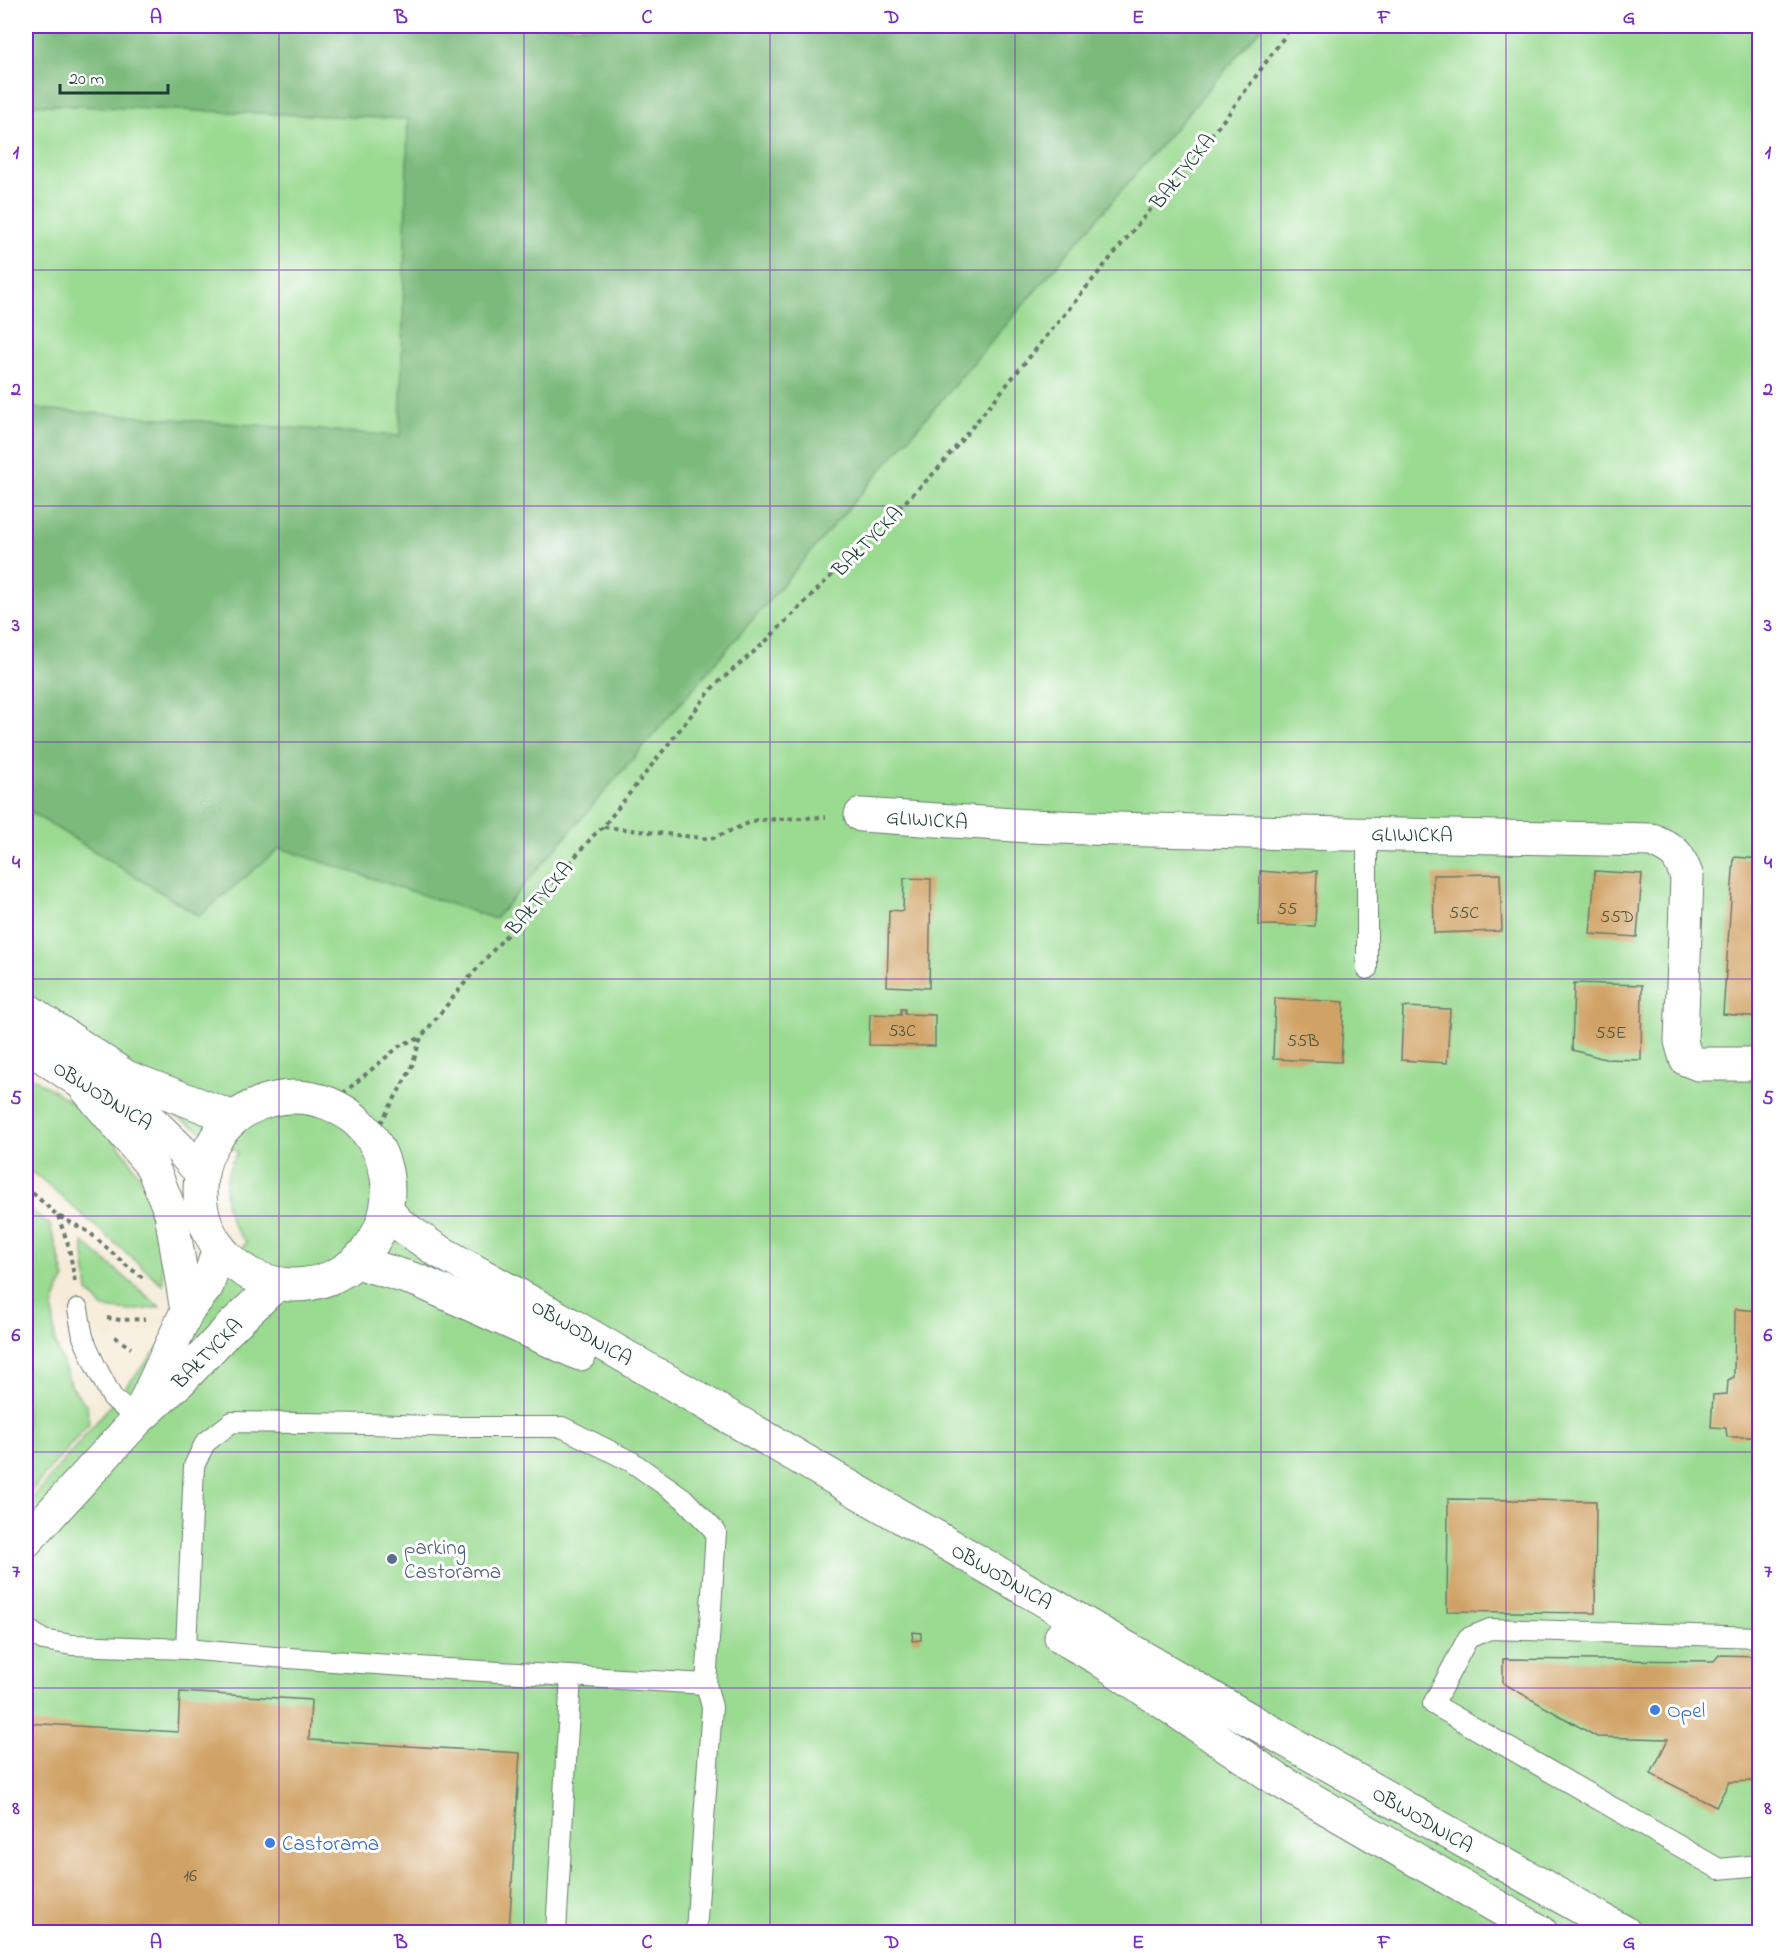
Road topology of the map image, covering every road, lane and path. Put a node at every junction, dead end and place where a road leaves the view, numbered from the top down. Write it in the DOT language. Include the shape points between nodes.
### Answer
graph roads {
  1 [pos="1293,26"];
  2 [pos="861,815"];
  3 [pos="603,827"];
  4 [pos="1367,833"];
  5 [pos="1367,969"];
  6 [pos="26,1009"];
  7 [pos="421,1037"];
  8 [pos="26,1045"];
  9 [pos="1760,1064"];
  10 [pos="82,1083"];
  11 [pos="329,1105"];
  12 [pos="234,1118"];
  13 [pos="372,1139"];
  14 [pos="202,1174"];
  15 [pos="26,1187"];
  16 [pos="387,1211"];
  17 [pos="58,1216"];
  18 [pos="219,1248"];
  19 [pos="357,1262"];
  20 [pos="151,1284"];
  21 [pos="276,1284"];
  22 [pos="78,1309"];
  23 [pos="187,1311"];
  24 [pos="137,1420"];
  25 [pos="26,1541"];
  26 [pos="26,1628"];
  27 [pos="1760,1637"];
  28 [pos="186,1649"];
  29 [pos="571,1676"];
  30 [pos="706,1684"];
  31 [pos="1760,1865"];
  32 [pos="556,1932"];
  33 [pos="696,1932"];
  34 [pos="1541,1932"];
  35 [pos="1624,1932"];
  1 -- 3 [label="path, BAŁTYCKA" via="1230,112 937,470 764,644 715,685"];
  2 -- 3 [label="path" via="756,820 711,839"];
  2 -- 4 [label="main road, GLIWICKA" via="1029,826"];
  3 -- 7 [label="path, BAŁTYCKA"];
  4 -- 5 [label="lane"];
  4 -- 9 [label="main road, GLIWICKA" via="1652,840 1669,848 1680,857 1688,876 1681,1041 1686,1059 1698,1064"];
  6 -- 12 [label="main road, OBWODNICA" via="126,1077"];
  7 -- 11 [label="path" via="402,1044"];
  7 -- 13 [label="path" via="411,1069"];
  8 -- 10 [label="main road, OBWODNICA"];
  10 -- 14 [label="main road, OBWODNICA" via="150,1120"];
  10 -- 23 [label="main road" via="152,1166 171,1213"];
  11 -- 12 [label="main road" via="280,1098 254,1106"];
  11 -- 13 [label="main road" via="345,1113"];
  12 -- 14 [label="main road" via="210,1149"];
  13 -- 16 [label="main road" via="387,1170"];
  14 -- 18 [label="main road" via="203,1207"];
  15 -- 17 [label="path"];
  16 -- 19 [label="main road" via="376,1239"];
  16 -- 35 [label="main road, OBWODNICA" via="435,1249"];
  17 -- 20 [label="path" via="89,1232"];
  17 -- 22 [label="path" via="74,1268"];
  18 -- 21 [label="main road" via="244,1272"];
  18 -- 23 [label="main road, BAŁTYCKA" via="207,1286"];
  19 -- 21 [label="main road" via="325,1280"];
  19 -- 34 [label="main road, OBWODNICA" via="419,1281 568,1347 1098,1658 1278,1780"];
  21 -- 24 [label="main road, BAŁTYCKA"];
  22 -- 23 [label="path" via="121,1320 152,1319"];
  22 -- 24 [label="lane" via="83,1337 112,1397"];
  23 -- 24 [label="main road, BAŁTYCKA"];
  24 -- 25 [label="main road, BAŁTYCKA"];
  26 -- 28 [label="lane" via="43,1640 72,1645"];
  27 -- 31 [label="lane" via="1490,1629 1468,1638 1433,1704 1719,1869"];
  28 -- 29 [label="lane"];
  28 -- 30 [label="lane" via="194,1466 205,1443 232,1422 562,1427 632,1462 683,1498 716,1532"];
  29 -- 30 [label="lane"];
  29 -- 32 [label="lane"];
  30 -- 33 [label="lane" via="712,1707"];
}
